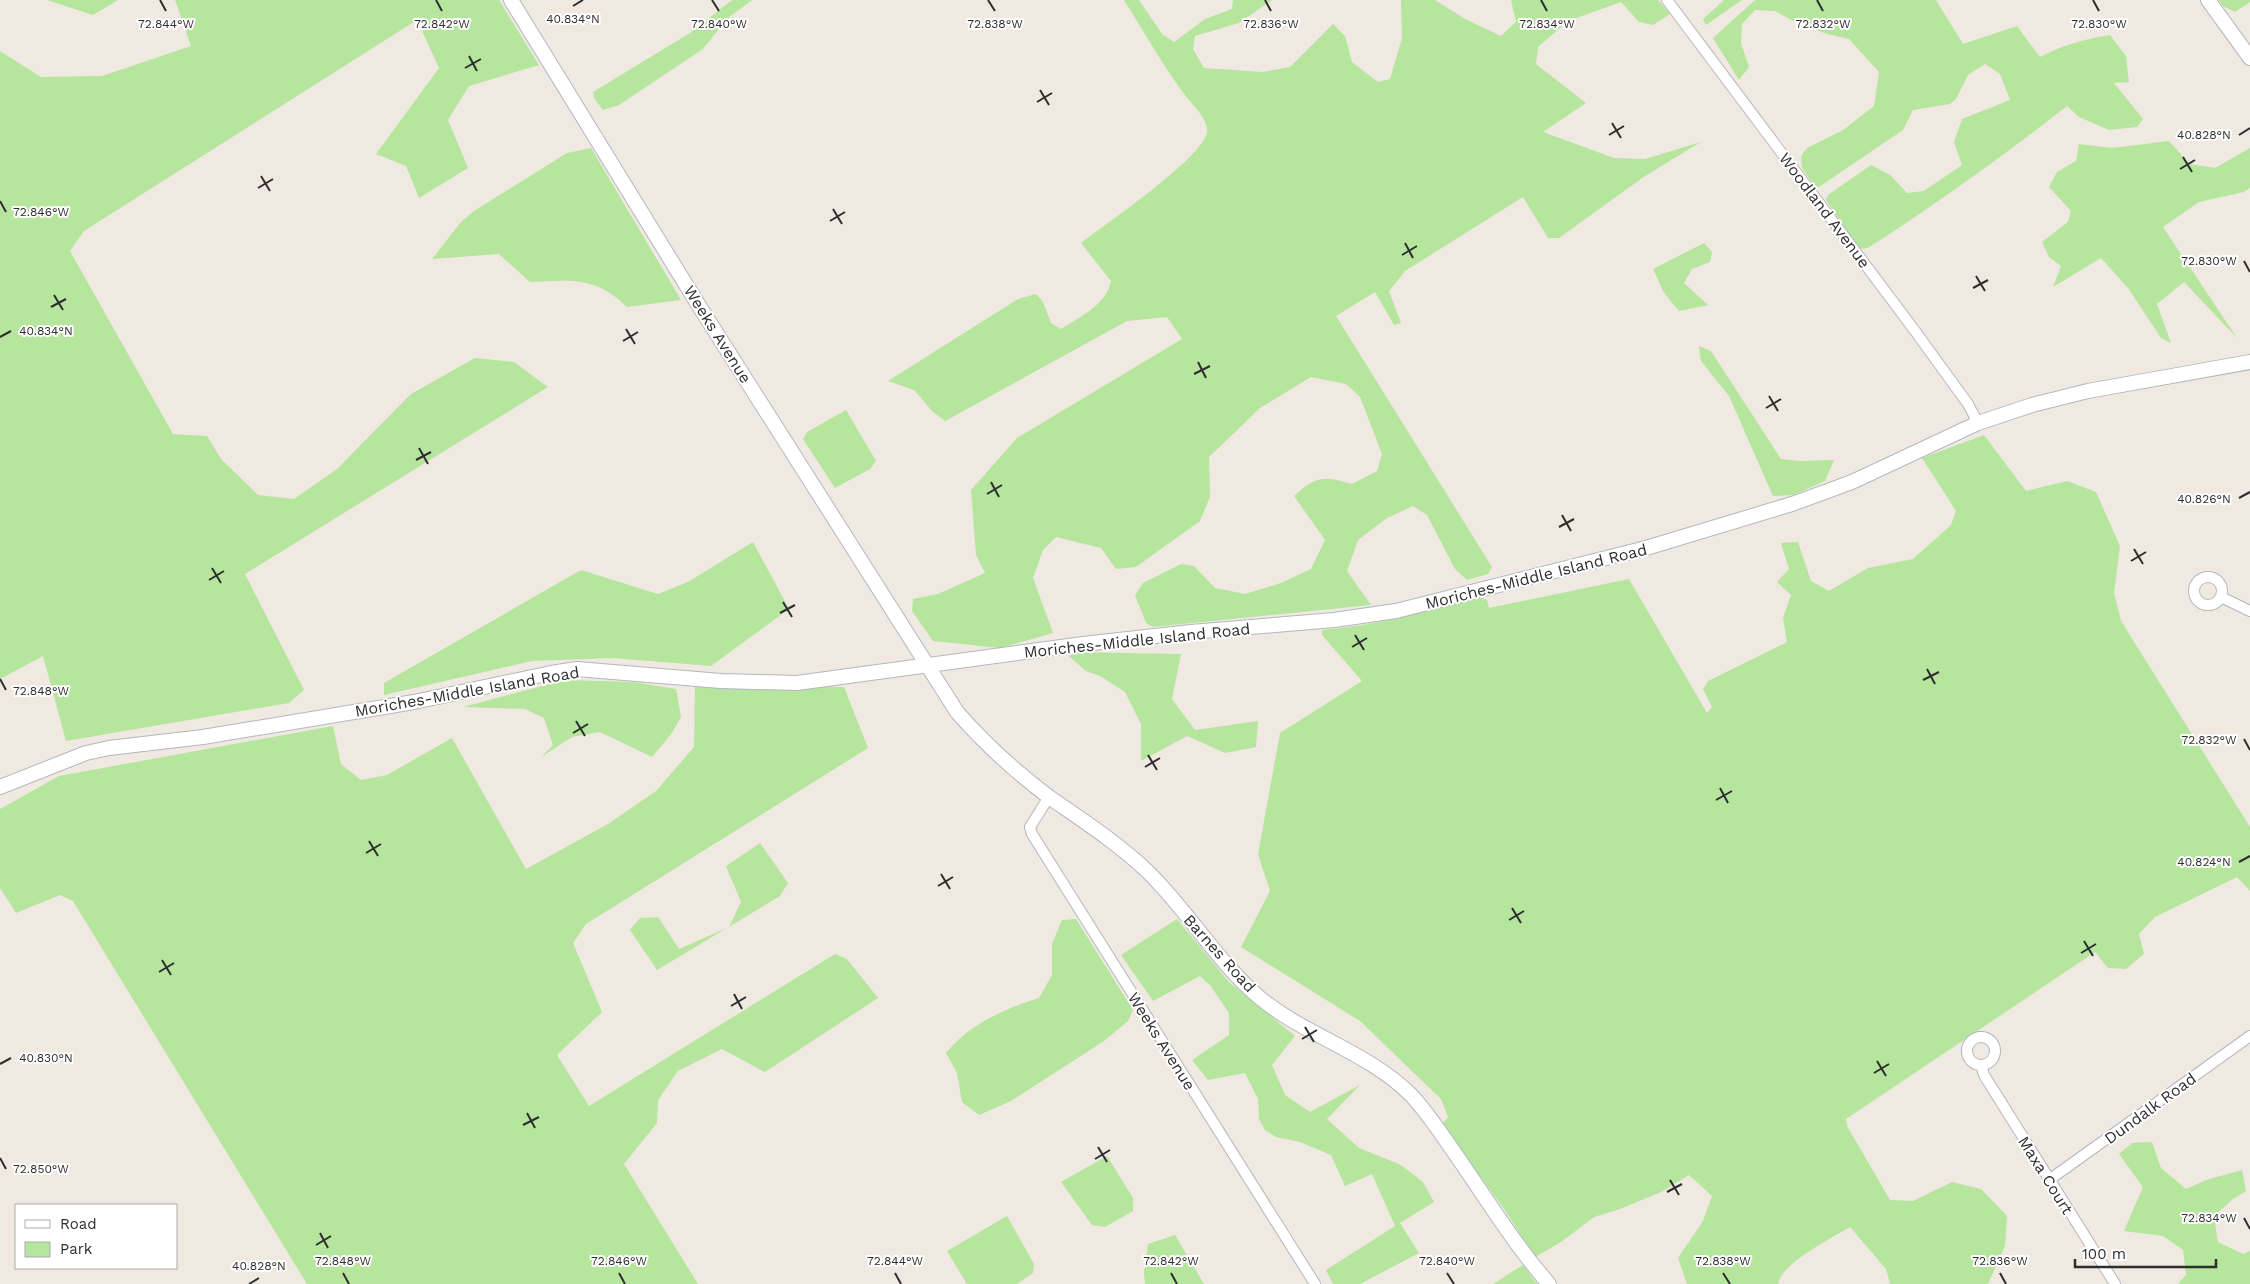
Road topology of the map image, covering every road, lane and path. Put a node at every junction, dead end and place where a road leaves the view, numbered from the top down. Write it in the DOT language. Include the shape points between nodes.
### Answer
graph roads {
  1 [pos="511,0"];
  2 [pos="1667,0"];
  3 [pos="2208,0"];
  4 [pos="2250,58"];
  5 [pos="2250,362"];
  6 [pos="1978,423"];
  7 [pos="2220,597"];
  8 [pos="2250,611"];
  9 [pos="927,666"];
  10 [pos="0,787"];
  11 [pos="1049,797"];
  12 [pos="2250,1036"];
  13 [pos="1981,1065"];
  14 [pos="2049,1180"];
  15 [pos="1315,1284"];
  16 [pos="1549,1284"];
  17 [pos="2115,1284"];
  1 -- 9 [label="main road, Weeks Avenue" via="696,301"];
  2 -- 6 [label="street, Woodland Avenue" via="1915,331"];
  3 -- 4 [label="main road"];
  5 -- 6 [label="main road, Moriches-Middle Island Road" via="2088,391"];
  6 -- 9 [label="main road, Moriches-Middle Island Road" via="1852,482 1792,504 1646,548 1396,611 1083,644"];
  7 -- 8 [label="street"];
  9 -- 10 [label="main road, Moriches-Middle Island Road" via="796,683 721,681 577,669 414,702 203,737 109,748 86,753"];
  9 -- 11 [label="main road, Barnes Road" via="973,731"];
  11 -- 15 [label="street, Weeks Avenue" via="1030,827 1032,834"];
  11 -- 16 [label="main road, Barnes Road" via="1100,832 1145,869 1227,965 1259,997 1370,1064 1410,1095 1435,1124"];
  12 -- 14 [label="street, Dundalk Road"];
  13 -- 14 [label="street, Maxa Court" via="1984,1075"];
  14 -- 17 [label="street, Maxa Court"];
}
